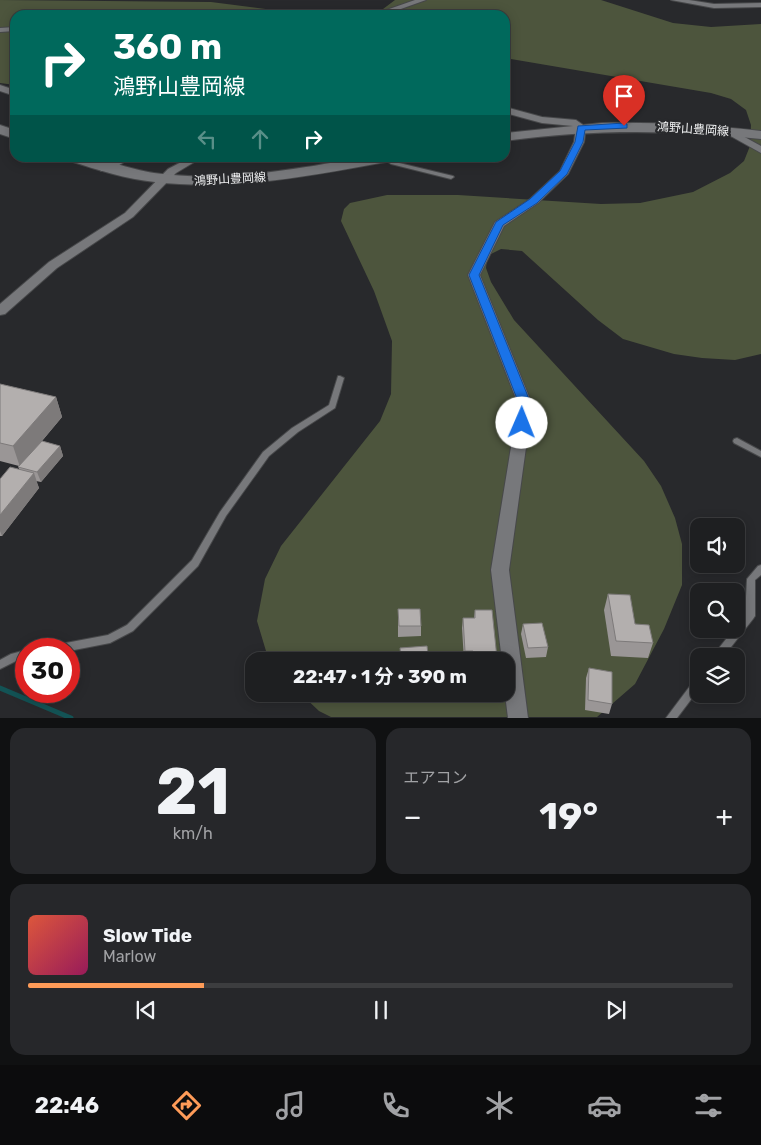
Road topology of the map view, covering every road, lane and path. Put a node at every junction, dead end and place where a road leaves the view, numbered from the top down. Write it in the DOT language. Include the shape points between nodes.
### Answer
graph roads {
  1 [pos="422,0"];
  2 [pos="675,0"];
  3 [pos="761,5"];
  4 [pos="391,10"];
  5 [pos="510,111"];
  6 [pos="581,127"];
  7 [pos="730,132"];
  8 [pos="761,135"];
  9 [pos="510,136"];
  10 [pos="761,150"];
  11 [pos="86,162"];
  12 [pos="118,162"];
  13 [pos="189,162"];
  14 [pos="361,162"];
  15 [pos="392,162"];
  16 [pos="105,169"];
  17 [pos="451,178"];
  18 [pos="163,180"];
  19 [pos="0,311"];
  20 [pos="340,378"];
  21 [pos="737,441"];
  22 [pos="761,454"];
  23 [pos="761,569"];
  24 [pos="80,644"];
  25 [pos="724,648"];
  26 [pos="15,656"];
  27 [pos="0,665"];
  28 [pos="690,693"];
  29 [pos="518,718"];
  30 [pos="671,718"];
  1 -- 4 [label="street"];
  2 -- 3 [label="street" via="701,5"];
  5 -- 6 [label="street" via="542,120 576,123"];
  6 -- 7 [label="main road, 鴻野山豊岡線" via="644,126"];
  6 -- 9 [label="main road, 鴻野山豊岡線"];
  6 -- 29 [label="street" via="579,142 564,172 534,201 500,224 474,275 525,404 500,570"];
  7 -- 8 [label="main road, 鴻野山豊岡線"];
  7 -- 10 [label="street"];
  11 -- 16 [label="main road, 鴻野山豊岡線"];
  12 -- 16 [label="street"];
  13 -- 18 [label="street"];
  14 -- 18 [label="main road, 鴻野山豊岡線" via="256,179 219,182"];
  15 -- 17 [label="lane"];
  16 -- 18 [label="main road, 鴻野山豊岡線"];
  18 -- 19 [label="street" via="129,215 53,265"];
  20 -- 24 [label="lane" via="332,406 266,454 222,514 195,563 130,628 110,638"];
  21 -- 22 [label="lane"];
  23 -- 25 [label="lane" via="750,579 750,616"];
  26 -- 27 [label="lane"];
  28 -- 30 [label="lane"];
}
